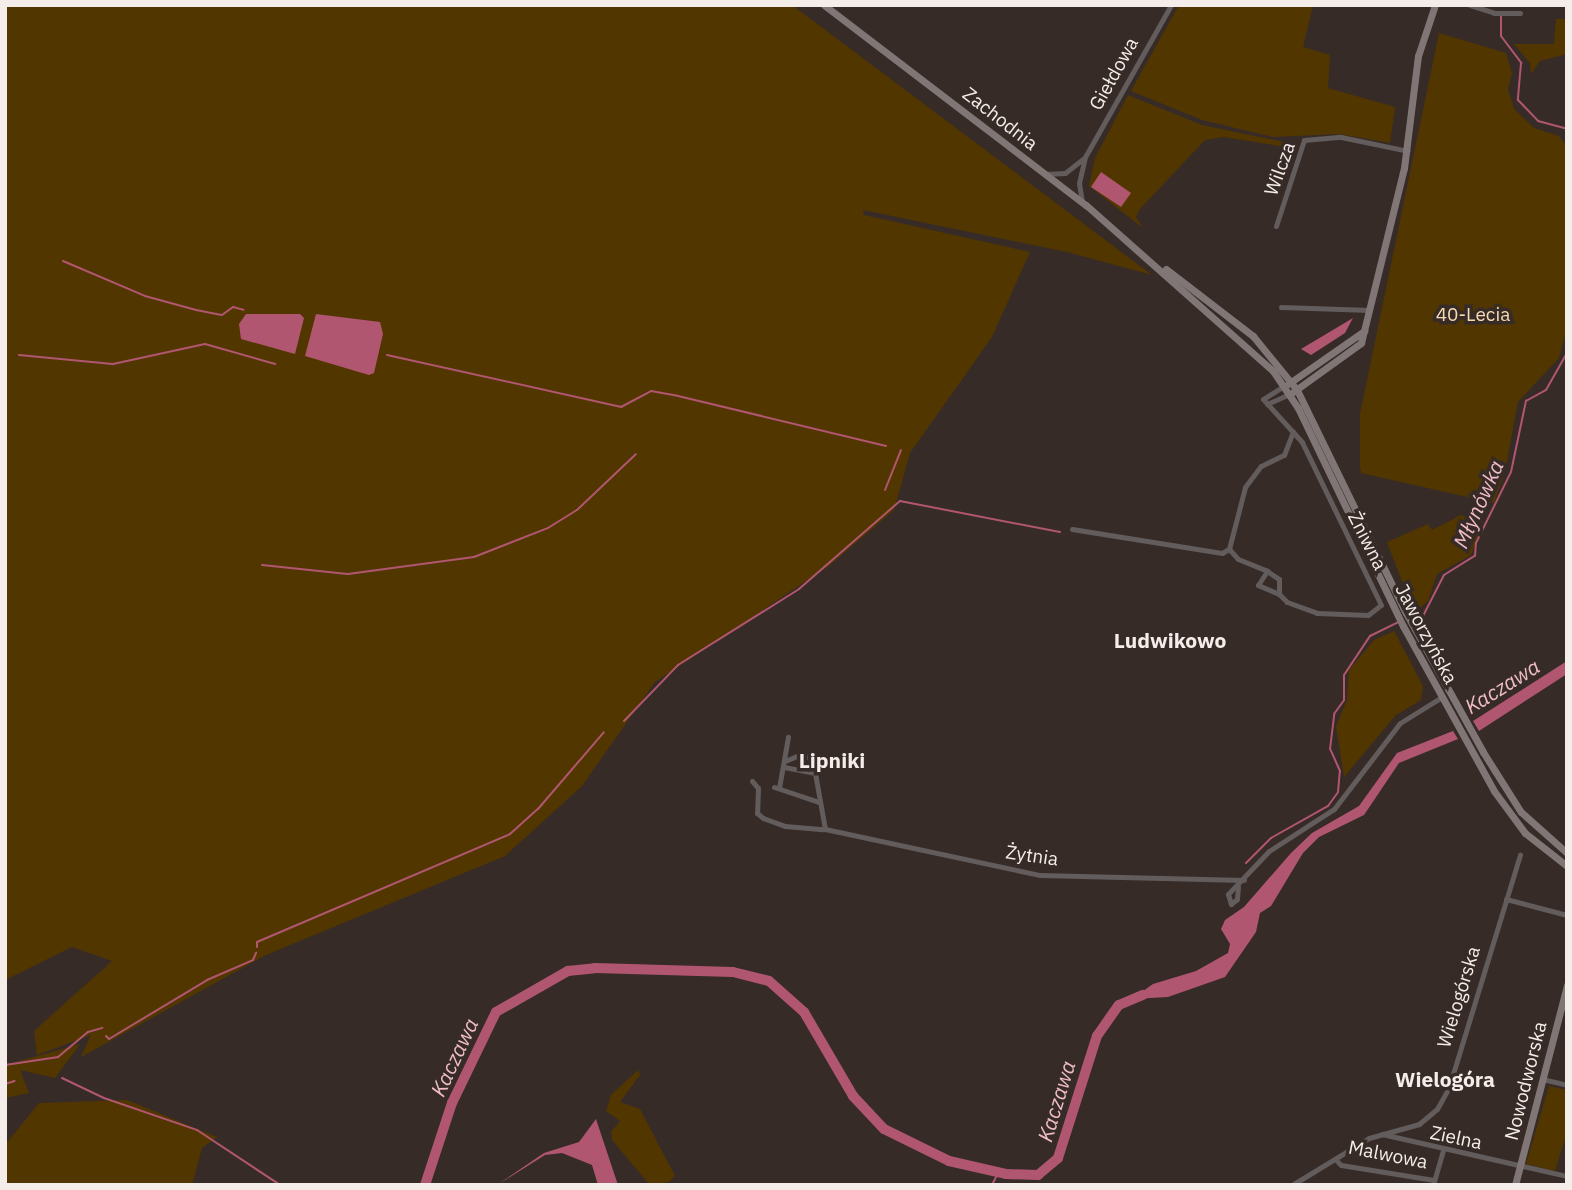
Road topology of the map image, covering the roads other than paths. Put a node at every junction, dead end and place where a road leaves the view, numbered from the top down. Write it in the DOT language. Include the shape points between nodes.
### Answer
graph roads {
  1 [pos="824,5"];
  2 [pos="1171,5"];
  3 [pos="1435,5"];
  4 [pos="1470,5"];
  5 [pos="1520,13"];
  6 [pos="1408,151"];
  7 [pos="1086,157"];
  8 [pos="1045,174"];
  9 [pos="1082,202"];
  10 [pos="1276,226"];
  11 [pos="1281,307"];
  12 [pos="1370,310"];
  13 [pos="1365,330"];
  14 [pos="1288,384"];
  15 [pos="1293,392"];
  16 [pos="1265,402"];
  17 [pos="1293,432"];
  18 [pos="1072,529"];
  19 [pos="1229,549"];
  20 [pos="1267,571"];
  21 [pos="1279,594"];
  22 [pos="1443,697"];
  23 [pos="788,737"];
  24 [pos="785,764"];
  25 [pos="816,773"];
  26 [pos="752,781"];
  27 [pos="820,802"];
  28 [pos="822,827"];
  29 [pos="1567,853"];
  30 [pos="1520,855"];
  31 [pos="1567,866"];
  32 [pos="1244,880"];
  33 [pos="1238,887"];
  34 [pos="1506,899"];
  35 [pos="1567,915"];
  36 [pos="1567,985"];
  37 [pos="1542,1079"];
  38 [pos="1567,1085"];
  39 [pos="1382,1134"];
  40 [pos="1443,1151"];
  41 [pos="1336,1160"];
  42 [pos="1520,1167"];
  43 [pos="1567,1177"];
  44 [pos="1434,1182"];
  45 [pos="1292,1185"];
  46 [pos="1515,1185"];
  1 -- 8 [label="main road, Zachodnia"];
  2 -- 7 [label="street, Giełdowa"];
  3 -- 6 [label="main road" via="1414,77"];
  4 -- 5 [label="street"];
  6 -- 10 [label="street, Wilcza" via="1341,137 1304,140"];
  6 -- 12 [label="main road"];
  7 -- 8 [label="street" via="1065,173"];
  7 -- 9 [label="street, Giełdowa" via="1079,183"];
  8 -- 9 [label="main road, Zachodnia"];
  9 -- 14 [label="main road, Zachodnia"];
  11 -- 12 [label="street"];
  12 -- 13 [label="main road"];
  13 -- 14 [label="main road"];
  13 -- 15 [label="main road" via="1354,352"];
  14 -- 15 [label="main road, Jaworzyńska"];
  14 -- 16 [label="street"];
  15 -- 16 [label="street"];
  15 -- 22 [label="main road, Jaworzyńska" via="1398,618"];
  15 -- 29 [label="main road, Jaworzyńska" via="1478,743 1521,812"];
  16 -- 17 [label="street, Żniwna"];
  17 -- 19 [label="street" via="1284,455 1261,466 1245,488"];
  17 -- 21 [label="street, Żniwna" via="1307,450 1381,605 1368,615 1317,613"];
  18 -- 19 [label="street" via="1222,553"];
  19 -- 20 [label="street" via="1238,559"];
  20 -- 21 [label="street" via="1279,579"];
  20 -- 21 [label="street, Żniwna" via="1258,585"];
  22 -- 31 [label="main road, Jaworzyńska" via="1512,817 1541,848"];
  22 -- 32 [label="street" via="1400,723 1334,809 1269,851"];
  23 -- 24 [label="street"];
  24 -- 25 [label="street"];
  24 -- 25 [label="street" via="799,755 817,759"];
  24 -- 27 [label="street" via="776,788"];
  25 -- 27 [label="street"];
  26 -- 28 [label="street, Żytnia" via="758,788 757,813 763,818 785,826"];
  27 -- 28 [label="street"];
  28 -- 32 [label="street, Żytnia" via="1040,875"];
  30 -- 34 [label="street, Wielogórska"];
  32 -- 33 [label="street"];
  34 -- 35 [label="street"];
  34 -- 39 [label="street, Wielogórska" via="1443,1099 1419,1124"];
  36 -- 37 [label="main road, Nowodworska"];
  37 -- 38 [label="street"];
  37 -- 42 [label="main road, Nowodworska"];
  39 -- 40 [label="street, Zielna"];
  39 -- 41 [label="street, Wielogórska"];
  40 -- 42 [label="street, Zielna"];
  40 -- 44 [label="street"];
  41 -- 44 [label="street, Malwowa" via="1341,1165"];
  41 -- 45 [label="street, Wielogórska"];
  42 -- 43 [label="street, Zielna"];
  42 -- 46 [label="main road, Nowodworska"];
}
